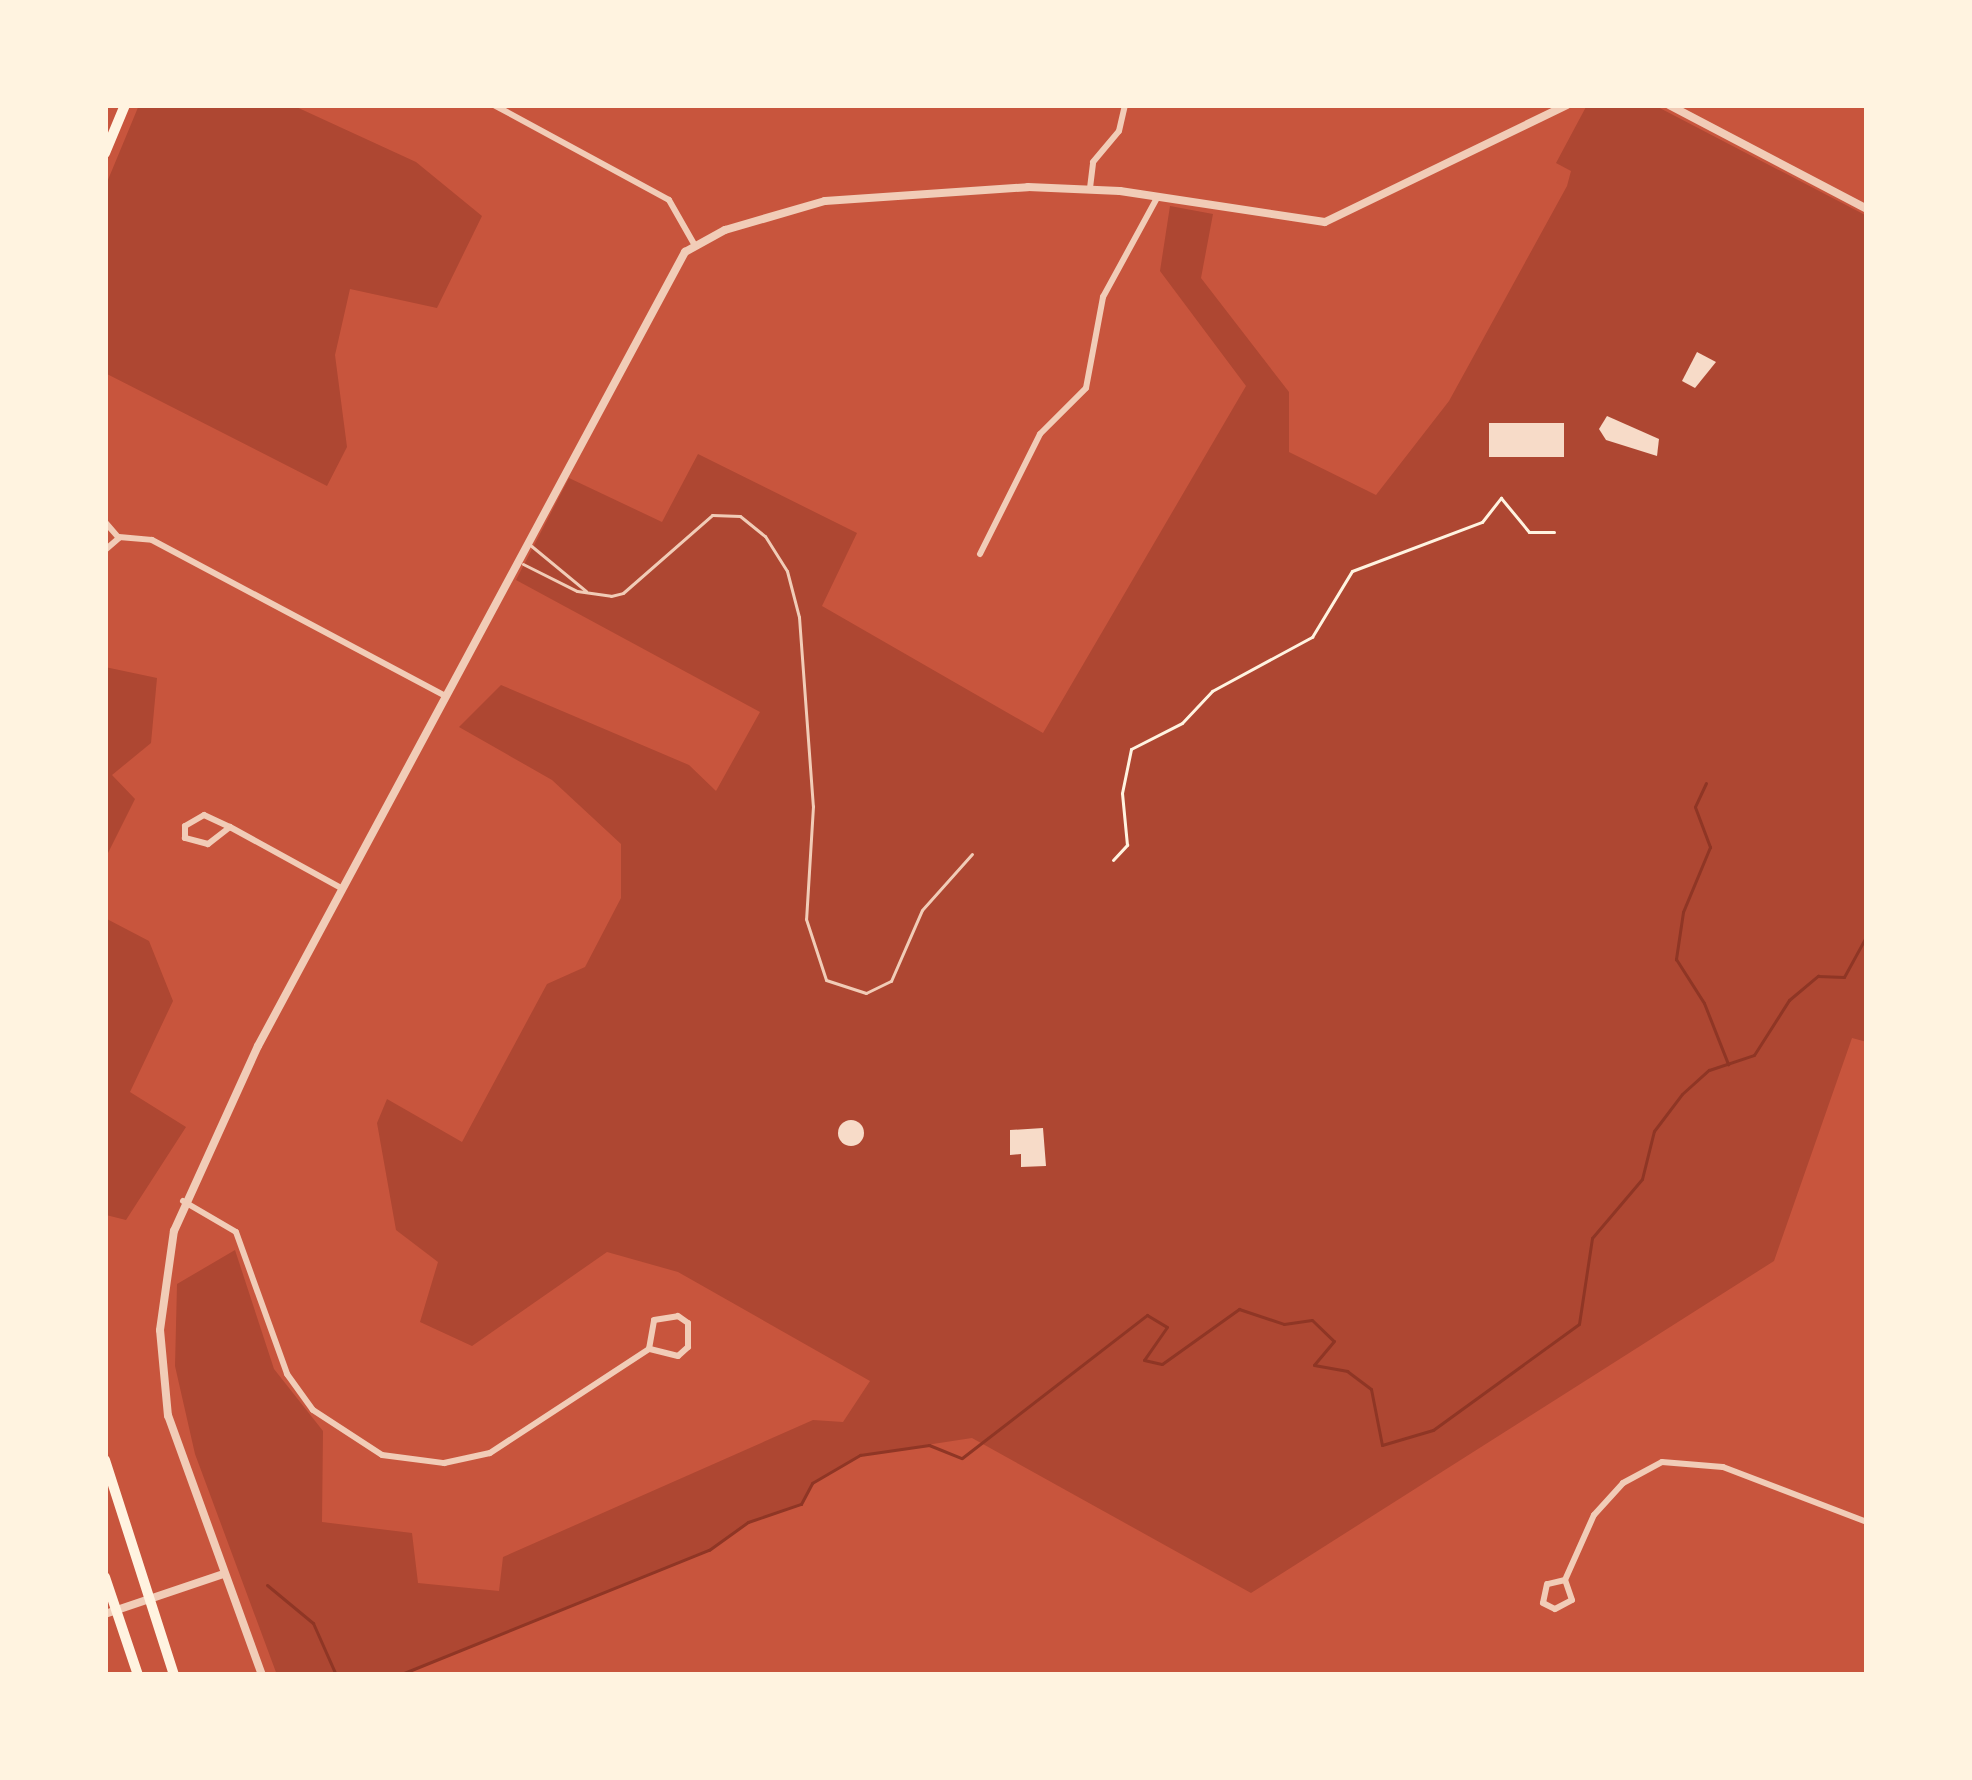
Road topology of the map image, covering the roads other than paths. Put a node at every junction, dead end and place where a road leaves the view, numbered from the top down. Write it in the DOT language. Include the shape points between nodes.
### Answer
graph roads {
  1 [pos="125,105"];
  2 [pos="494,105"];
  3 [pos="1125,105"];
  4 [pos="1567,105"];
  5 [pos="1669,105"];
  6 [pos="105,153"];
  7 [pos="1090,188"];
  8 [pos="1157,198"];
  9 [pos="1867,208"];
  10 [pos="694,244"];
  11 [pos="105,522"];
  12 [pos="119,537"];
  13 [pos="528,543"];
  14 [pos="105,550"];
  15 [pos="980,554"];
  16 [pos="518,561"];
  17 [pos="587,592"];
  18 [pos="444,694"];
  19 [pos="230,826"];
  20 [pos="972,854"];
  21 [pos="341,888"];
  22 [pos="184,1201"];
  23 [pos="649,1349"];
  24 [pos="105,1460"];
  25 [pos="1867,1522"];
  26 [pos="223,1574"];
  27 [pos="105,1577"];
  28 [pos="1565,1580"];
  29 [pos="105,1614"];
  30 [pos="137,1675"];
  31 [pos="174,1675"];
  32 [pos="262,1675"];
  1 -- 6 [label="highway"];
  2 -- 10 [label="street" via="670,200"];
  3 -- 7 [label="street" via="1119,131 1093,162"];
  4 -- 8 [label="street" via="1324,223"];
  5 -- 9 [label="street"];
  7 -- 8 [label="street"];
  7 -- 10 [label="street" via="825,201"];
  8 -- 15 [label="street" via="1103,297 1086,388 1040,434"];
  10 -- 13 [label="street"];
  11 -- 12 [label="street"];
  12 -- 14 [label="street"];
  12 -- 18 [label="street" via="152,540"];
  13 -- 16 [label="street"];
  13 -- 17 [label="lane"];
  16 -- 17 [label="lane"];
  16 -- 18 [label="street"];
  17 -- 20 [label="lane" via="623,593 712,514 740,516 774,550 799,617 813,806 806,919 826,980 866,993 891,981 922,910"];
  18 -- 21 [label="street"];
  19 -- 19 [label="street" via="193,818 185,838 208,844"];
  19 -- 21 [label="street"];
  21 -- 22 [label="street"];
  22 -- 23 [label="street" via="236,1232 282,1362 313,1410 382,1455 444,1463 490,1453"];
  22 -- 26 [label="street" via="162,1294 163,1387 176,1449"];
  23 -- 23 [label="street" via="654,1320 678,1316 688,1324 688,1347 678,1356"];
  24 -- 31 [label="highway"];
  25 -- 28 [label="street" via="1723,1467 1662,1462 1603,1502"];
  26 -- 29 [label="street"];
  26 -- 32 [label="street"];
  27 -- 30 [label="highway"];
  28 -- 28 [label="street" via="1547,1584 1544,1603 1555,1609 1573,1600"];
}
